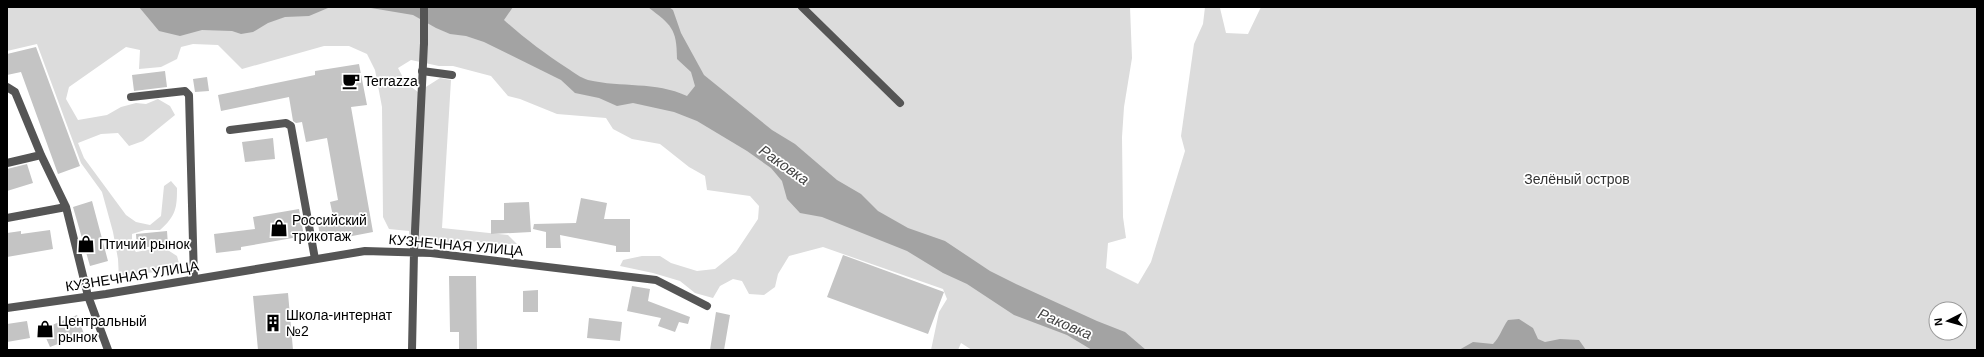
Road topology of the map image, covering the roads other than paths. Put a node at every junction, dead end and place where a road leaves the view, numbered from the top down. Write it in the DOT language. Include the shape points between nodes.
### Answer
graph roads {
  1 [pos="424,7"];
  2 [pos="802,7"];
  3 [pos="422,71"];
  4 [pos="452,75"];
  5 [pos="7,87"];
  6 [pos="131,97"];
  7 [pos="900,102"];
  8 [pos="230,130"];
  9 [pos="41,155"];
  10 [pos="7,163"];
  11 [pos="66,206"];
  12 [pos="7,218"];
  13 [pos="414,252"];
  14 [pos="315,259"];
  15 [pos="194,279"];
  16 [pos="88,296"];
  17 [pos="707,306"];
  18 [pos="7,308"];
  19 [pos="108,350"];
  20 [pos="412,350"];
  1 -- 3 [label="street"];
  2 -- 7 [label="street"];
  3 -- 4 [label="street"];
  3 -- 13 [label="street"];
  5 -- 9 [label="street" via="15,92"];
  6 -- 15 [label="street" via="186,91 189,95"];
  8 -- 14 [label="street" via="286,124 291,126"];
  9 -- 10 [label="street"];
  9 -- 11 [label="street"];
  11 -- 12 [label="street"];
  11 -- 16 [label="street"];
  13 -- 14 [label="street, КУЗНЕЧНАЯ УЛИЦА" via="365,251"];
  13 -- 17 [label="street, КУЗНЕЧНАЯ УЛИЦА" via="656,280"];
  13 -- 20 [label="street"];
  14 -- 15 [label="street, КУЗНЕЧНАЯ УЛИЦА"];
  15 -- 16 [label="street, КУЗНЕЧНАЯ УЛИЦА"];
  16 -- 18 [label="street, КУЗНЕЧНАЯ УЛИЦА"];
  16 -- 19 [label="street"];
}
